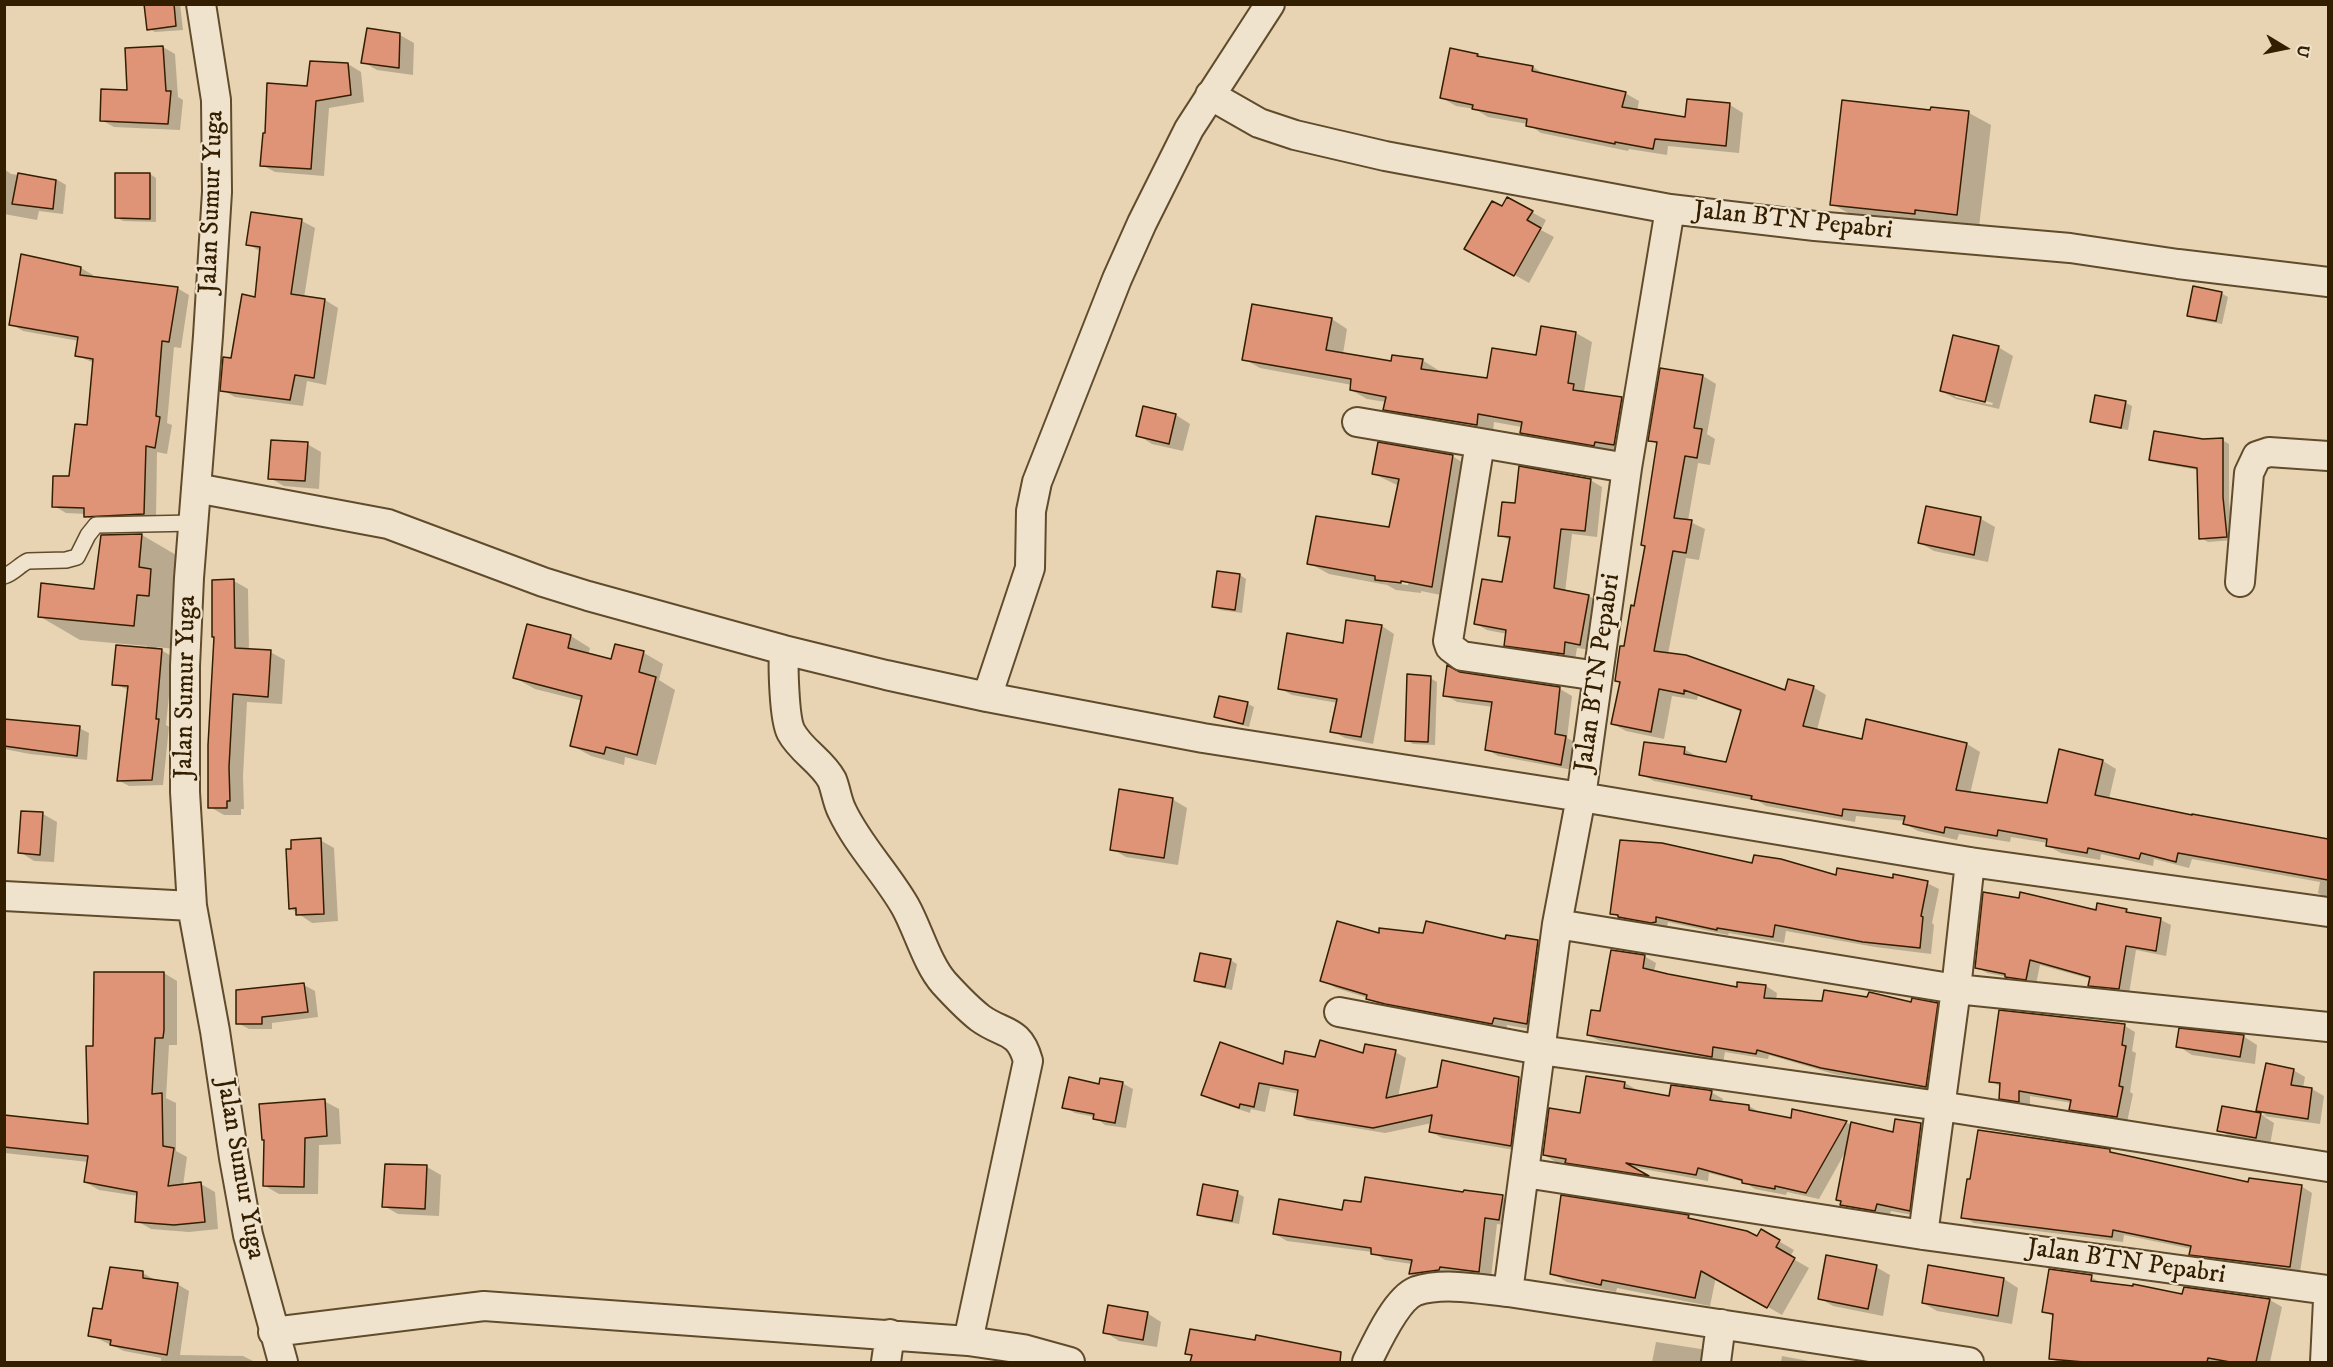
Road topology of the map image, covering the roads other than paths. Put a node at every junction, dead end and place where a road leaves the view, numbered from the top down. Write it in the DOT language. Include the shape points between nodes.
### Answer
graph roads {
  1 [pos="201,4"];
  2 [pos="1270,4"];
  3 [pos="1210,95"];
  4 [pos="1670,209"];
  5 [pos="2328,282"];
  6 [pos="1357,422"];
  7 [pos="1480,443"];
  8 [pos="2328,456"];
  9 [pos="1627,468"];
  10 [pos="196,488"];
  11 [pos="194,523"];
  12 [pos="4,576"];
  13 [pos="2240,582"];
  14 [pos="784,650"];
  15 [pos="1598,676"];
  16 [pos="987,697"];
  17 [pos="1581,797"];
  18 [pos="1970,862"];
  19 [pos="4,896"];
  20 [pos="192,906"];
  21 [pos="2328,912"];
  22 [pos="1557,924"];
  23 [pos="1956,989"];
  24 [pos="1340,1012"];
  25 [pos="2328,1027"];
  26 [pos="1540,1050"];
  27 [pos="1940,1106"];
  28 [pos="2328,1167"];
  29 [pos="1525,1173"];
  30 [pos="1923,1235"];
  31 [pos="2328,1290"];
  32 [pos="1508,1292"];
  33 [pos="2328,1300"];
  34 [pos="1721,1324"];
  35 [pos="273,1332"];
  36 [pos="890,1335"];
  37 [pos="968,1341"];
  38 [pos="283,1362"];
  39 [pos="886,1362"];
  40 [pos="1070,1362"];
  41 [pos="1367,1362"];
  42 [pos="1716,1362"];
  43 [pos="1969,1362"];
  44 [pos="2325,1362"];
  1 -- 10 [label="street, Jalan Sumur Yuga" via="216,99 217,192"];
  2 -- 3 [label="street"];
  3 -- 4 [label="street" via="1259,123 1295,135 1385,156"];
  3 -- 16 [label="street" via="1189,129 1134,242 1037,482 1031,511 1030,568"];
  4 -- 5 [label="street, Jalan BTN Pepabri" via="2070,248"];
  4 -- 9 [label="street, Jalan BTN Pepabri"];
  6 -- 7 [label="street"];
  7 -- 9 [label="street"];
  7 -- 15 [label="street" via="1450,647 1462,656"];
  8 -- 13 [label="street" via="2270,452 2257,456 2249,473"];
  9 -- 15 [label="street, Jalan BTN Pepabri"];
  10 -- 11 [label="street, Jalan Sumur Yuga"];
  10 -- 14 [label="street" via="388,524 554,586"];
  11 -- 12 [label="lane" via="96,525 77,557 28,561"];
  11 -- 20 [label="street, Jalan Sumur Yuga" via="185,666 184,792"];
  14 -- 16 [label="street"];
  14 -- 37 [label="street" via="783,677 790,730 832,780 842,811 903,903 941,980 982,1019 1016,1037 1028,1061"];
  15 -- 17 [label="street, Jalan BTN Pepabri"];
  16 -- 17 [label="street" via="1203,738"];
  17 -- 18 [label="street, Jalan BTN Pepabri"];
  17 -- 22 [label="street, Jalan BTN Pepabri"];
  18 -- 21 [label="street, Jalan BTN Pepabri"];
  18 -- 23 [label="street"];
  19 -- 20 [label="street"];
  20 -- 35 [label="street, Jalan Sumur Yuga" via="248,1235"];
  22 -- 23 [label="street"];
  22 -- 26 [label="street, Jalan BTN Pepabri"];
  23 -- 25 [label="street"];
  23 -- 27 [label="street"];
  24 -- 26 [label="street"];
  26 -- 27 [label="street"];
  26 -- 29 [label="street, Jalan BTN Pepabri"];
  27 -- 28 [label="street"];
  27 -- 30 [label="street"];
  29 -- 30 [label="street, Jalan BTN Pepabri"];
  29 -- 32 [label="street, Jalan BTN Pepabri"];
  30 -- 31 [label="street, Jalan BTN Pepabri"];
  32 -- 34 [label="street"];
  32 -- 41 [label="street" via="1457,1286 1415,1292 1389,1318"];
  33 -- 44 [label="street"];
  34 -- 42 [label="street"];
  34 -- 43 [label="street"];
  35 -- 36 [label="street" via="484,1306"];
  35 -- 38 [label="street, Jalan Sumur Yuga"];
  36 -- 37 [label="street"];
  36 -- 39 [label="street"];
  37 -- 40 [label="street" via="1023,1349"];
}
